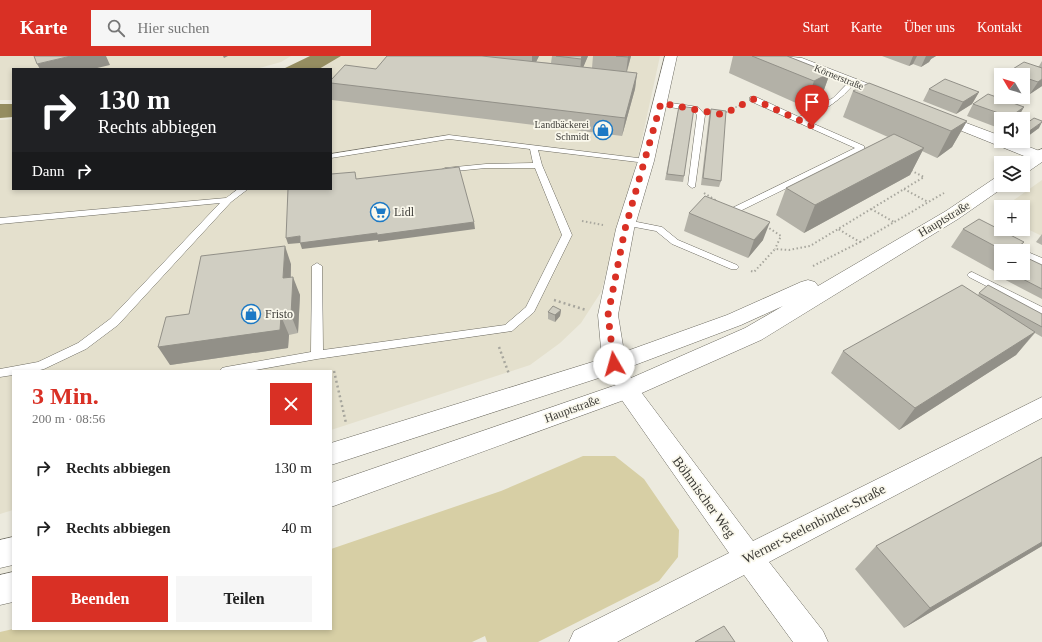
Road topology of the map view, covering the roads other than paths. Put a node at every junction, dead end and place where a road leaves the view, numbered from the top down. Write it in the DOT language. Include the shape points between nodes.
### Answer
graph roads {
  1 [pos="670,56"];
  2 [pos="747,56"];
  3 [pos="808,59"];
  4 [pos="852,82"];
  5 [pos="753,99"];
  6 [pos="661,103"];
  7 [pos="904,103"];
  8 [pos="927,112"];
  9 [pos="800,120"];
  10 [pos="533,146"];
  11 [pos="332,156"];
  12 [pos="1041,156"];
  13 [pos="646,161"];
  14 [pos="1030,163"];
  15 [pos="538,165"];
  16 [pos="436,172"];
  17 [pos="692,185"];
  18 [pos="994,187"];
  19 [pos="243,190"];
  20 [pos="228,200"];
  21 [pos="733,211"];
  22 [pos="0,220"];
  23 [pos="626,226"];
  24 [pos="886,253"];
  25 [pos="1030,256"];
  26 [pos="1042,262"];
  27 [pos="317,266"];
  28 [pos="734,267"];
  29 [pos="972,275"];
  30 [pos="1042,311"];
  31 [pos="317,355"];
  32 [pos="614,364"];
  33 [pos="17,370"];
  34 [pos="232,370"];
  35 [pos="12,371"];
  36 [pos="0,373"];
  37 [pos="627,390"];
  38 [pos="1042,407"];
  39 [pos="342,451"];
  40 [pos="332,495"];
  41 [pos="12,551"];
  42 [pos="0,554"];
  43 [pos="748,557"];
  44 [pos="12,587"];
  45 [pos="0,590"];
  46 [pos="585,642"];
  47 [pos="812,642"];
  1 -- 6 [label="street, Böhmischer Weg"];
  2 -- 3 [label="street, Körnerstraße"];
  3 -- 4 [label="street, Körnerstraße"];
  4 -- 7 [label="street, Körnerstraße"];
  4 -- 9 [label="lane" via="846,92 832,103"];
  5 -- 9 [label="lane"];
  6 -- 13 [label="street, Böhmischer Weg"];
  6 -- 17 [label="lane" via="699,111 701,115"];
  8 -- 12 [label="street"];
  9 -- 21 [label="lane" via="861,148"];
  10 -- 11 [label="lane" via="449,137"];
  10 -- 13 [label="lane"];
  10 -- 15 [label="lane"];
  12 -- 14 [label="street"];
  13 -- 23 [label="street, Böhmischer Weg"];
  15 -- 16 [label="lane" via="486,166"];
  15 -- 31 [label="lane" via="567,235 530,309 508,328"];
  18 -- 24 [label="street, Hauptstraße" via="952,215"];
  19 -- 20 [label="lane"];
  20 -- 22 [label="lane"];
  20 -- 33 [label="lane" via="114,322 82,346 40,366"];
  23 -- 28 [label="lane" via="659,229 675,242"];
  23 -- 32 [label="street, Böhmischer Weg" via="608,315"];
  24 -- 32 [label="street, Hauptstraße" via="734,320"];
  24 -- 37 [label="street, Hauptstraße" via="753,334"];
  25 -- 26 [label="lane"];
  27 -- 31 [label="lane"];
  29 -- 30 [label="lane"];
  31 -- 34 [label="lane"];
  32 -- 37 [label="street, Böhmischer Weg"];
  32 -- 39 [label="street, Hauptstraße"];
  35 -- 36 [label="lane"];
  37 -- 40 [label="street, Hauptstraße"];
  37 -- 43 [label="street, Böhmischer Weg"];
  38 -- 43 [label="street, Werner-Seelenbinder-Straße"];
  41 -- 42 [label="street"];
  43 -- 46 [label="street, Werner-Seelenbinder-Straße"];
  43 -- 47 [label="street, Böhmischer Weg"];
  44 -- 45 [label="street"];
}
